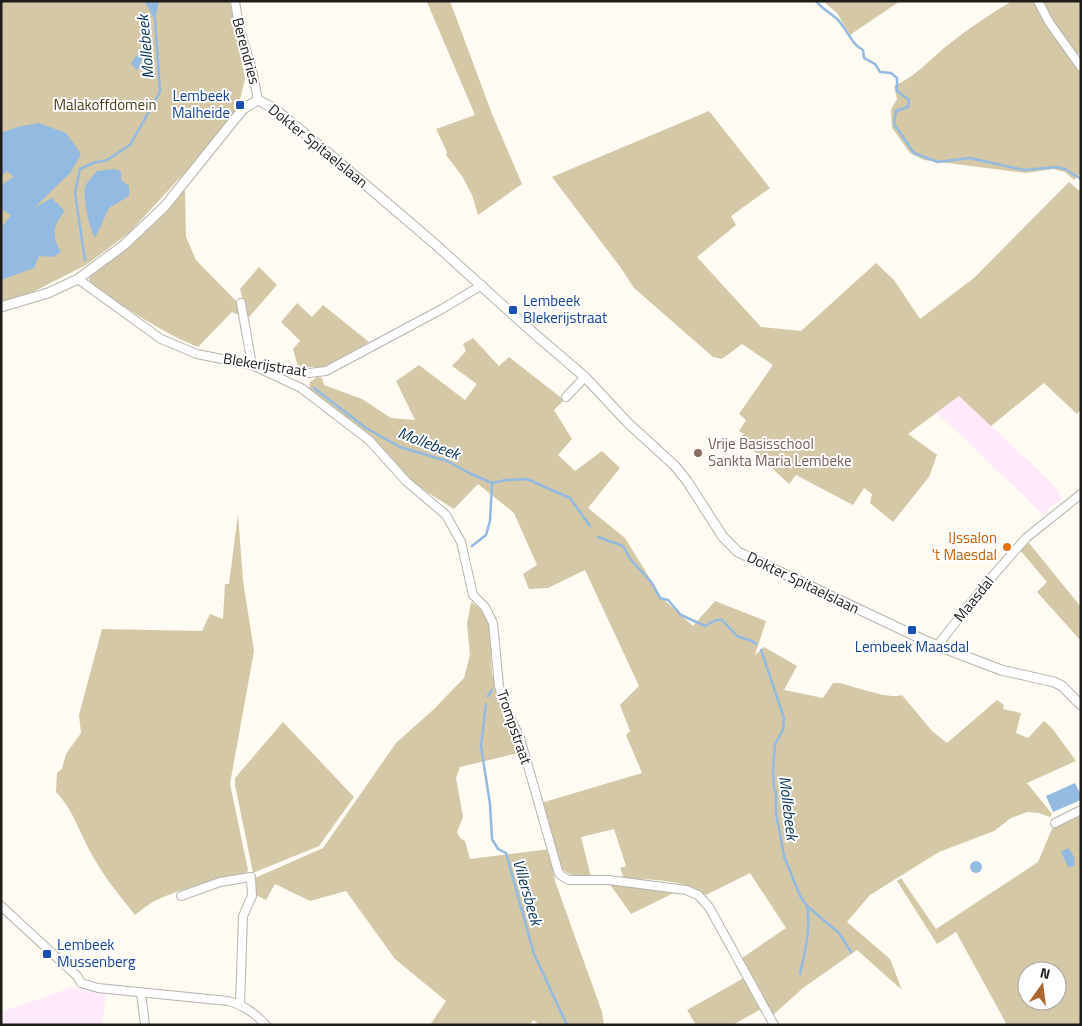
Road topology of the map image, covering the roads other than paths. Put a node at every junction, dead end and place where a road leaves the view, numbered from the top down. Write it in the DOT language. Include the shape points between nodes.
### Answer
graph roads {
  1 [pos="235,1"];
  2 [pos="1038,1"];
  3 [pos="1081,67"];
  4 [pos="258,100"];
  5 [pos="78,280"];
  6 [pos="482,285"];
  7 [pos="240,302"];
  8 [pos="1,307"];
  9 [pos="252,366"];
  10 [pos="309,373"];
  11 [pos="585,377"];
  12 [pos="301,388"];
  13 [pos="566,397"];
  14 [pos="1081,494"];
  15 [pos="937,646"];
  16 [pos="1081,705"];
  17 [pos="1081,810"];
  18 [pos="1055,823"];
  19 [pos="180,896"];
  20 [pos="1,906"];
  21 [pos="141,993"];
  22 [pos="240,1004"];
  23 [pos="145,1025"];
  24 [pos="266,1025"];
  25 [pos="774,1025"];
  1 -- 4 [label="street, Berendries"];
  2 -- 3 [label="street"];
  4 -- 5 [label="street, Dokter Spitaelslaan" via="243,109 165,206 139,232"];
  4 -- 6 [label="street, Dokter Spitaelslaan" via="326,151"];
  5 -- 8 [label="street, Dokter Spitaelslaan"];
  5 -- 9 [label="street, Blekerijstraat" via="162,339 197,354"];
  6 -- 10 [label="street, Blekerijstraat" via="334,367"];
  6 -- 11 [label="street, Dokter Spitaelslaan"];
  7 -- 9 [label="street"];
  9 -- 10 [label="street, Blekerijstraat"];
  9 -- 12 [label="street, Trompstraat"];
  10 -- 12 [label="street" via="302,380"];
  11 -- 13 [label="street"];
  11 -- 15 [label="street, Dokter Spitaelslaan" via="674,466 723,537 738,552"];
  12 -- 25 [label="street, Trompstraat" via="369,440 406,481 446,515 462,542 473,595 485,607 493,623 498,686 520,738 560,875 569,880 609,880 686,890 698,895 709,907"];
  14 -- 15 [label="street, Maasdal" via="1026,538 984,585"];
  15 -- 16 [label="street, Dokter Spitaelslaan" via="1002,670 1054,682"];
  17 -- 18 [label="street"];
  19 -- 22 [label="street" via="220,882 251,877 252,896 243,916"];
  20 -- 21 [label="street" via="82,983"];
  21 -- 22 [label="street" via="219,999"];
  21 -- 23 [label="street"];
  22 -- 24 [label="street"];
}
